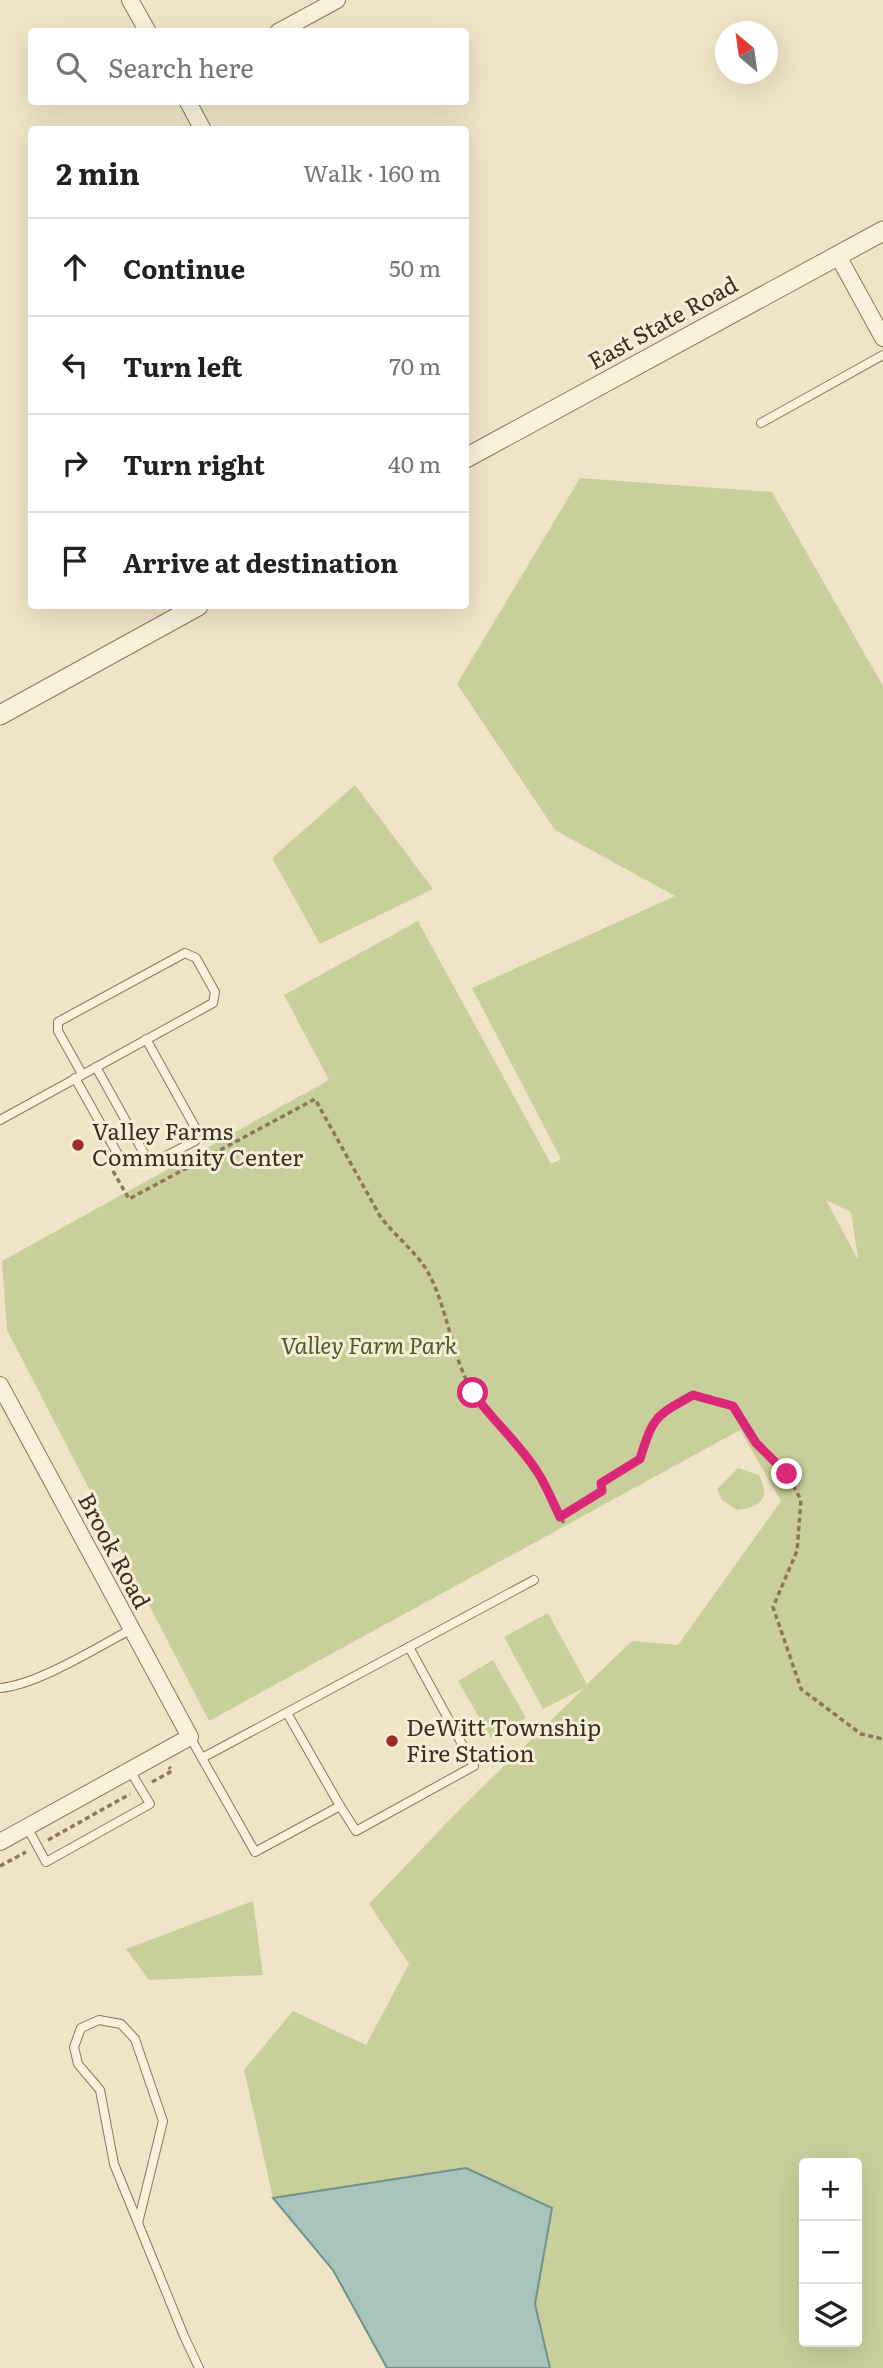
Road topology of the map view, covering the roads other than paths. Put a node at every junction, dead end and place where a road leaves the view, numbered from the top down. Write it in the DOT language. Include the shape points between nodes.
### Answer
graph roads {
  1 [pos="130,0"];
  2 [pos="337,0"];
  3 [pos="146,28"];
  4 [pos="285,28"];
  5 [pos="190,105"];
  6 [pos="201,126"];
  7 [pos="883,231"];
  8 [pos="838,256"];
  9 [pos="883,338"];
  10 [pos="883,355"];
  11 [pos="761,423"];
  12 [pos="469,456"];
  13 [pos="193,609"];
  14 [pos="0,715"];
  15 [pos="146,1040"];
  16 [pos="96,1067"];
  17 [pos="79,1076"];
  18 [pos="0,1120"];
  19 [pos="146,1157"];
  20 [pos="0,1385"];
  21 [pos="534,1580"];
  22 [pos="130,1630"];
  23 [pos="409,1647"];
  24 [pos="0,1688"];
  25 [pos="287,1713"];
  26 [pos="190,1737"];
  27 [pos="202,1758"];
  28 [pos="130,1769"];
  29 [pos="340,1806"];
  30 [pos="27,1827"];
  31 [pos="0,1842"];
  32 [pos="138,2223"];
  33 [pos="199,2368"];
  1 -- 3 [label="street"];
  2 -- 4 [label="street"];
  5 -- 6 [label="street"];
  7 -- 8 [label="street, East State Road"];
  8 -- 9 [label="street"];
  8 -- 12 [label="street, East State Road"];
  10 -- 11 [label="lane"];
  13 -- 14 [label="street"];
  15 -- 16 [label="lane"];
  15 -- 17 [label="lane" via="213,1003 215,992 197,958 184,953 58,1022"];
  15 -- 19 [label="lane" via="195,1129 195,1141 156,1161"];
  16 -- 17 [label="lane"];
  16 -- 19 [label="lane"];
  17 -- 18 [label="lane"];
  17 -- 19 [label="lane" via="121,1160 127,1164"];
  20 -- 22 [label="street, Brook Road"];
  21 -- 23 [label="lane"];
  22 -- 24 [label="lane" via="43,1675"];
  22 -- 26 [label="street, Brook Road"];
  23 -- 25 [label="lane"];
  23 -- 29 [label="lane" via="474,1766 356,1831"];
  25 -- 27 [label="lane"];
  25 -- 29 [label="lane"];
  26 -- 27 [label="lane"];
  26 -- 28 [label="street"];
  27 -- 29 [label="lane" via="255,1852"];
  28 -- 30 [label="street"];
  28 -- 30 [label="lane" via="150,1804 46,1862"];
  30 -- 31 [label="street"];
  32 -- 32 [label="lane" via="114,2164 100,2090 78,2064 74,2047 81,2028 99,2020 121,2024 135,2039 163,2121"];
  32 -- 33 [label="lane"];
}
